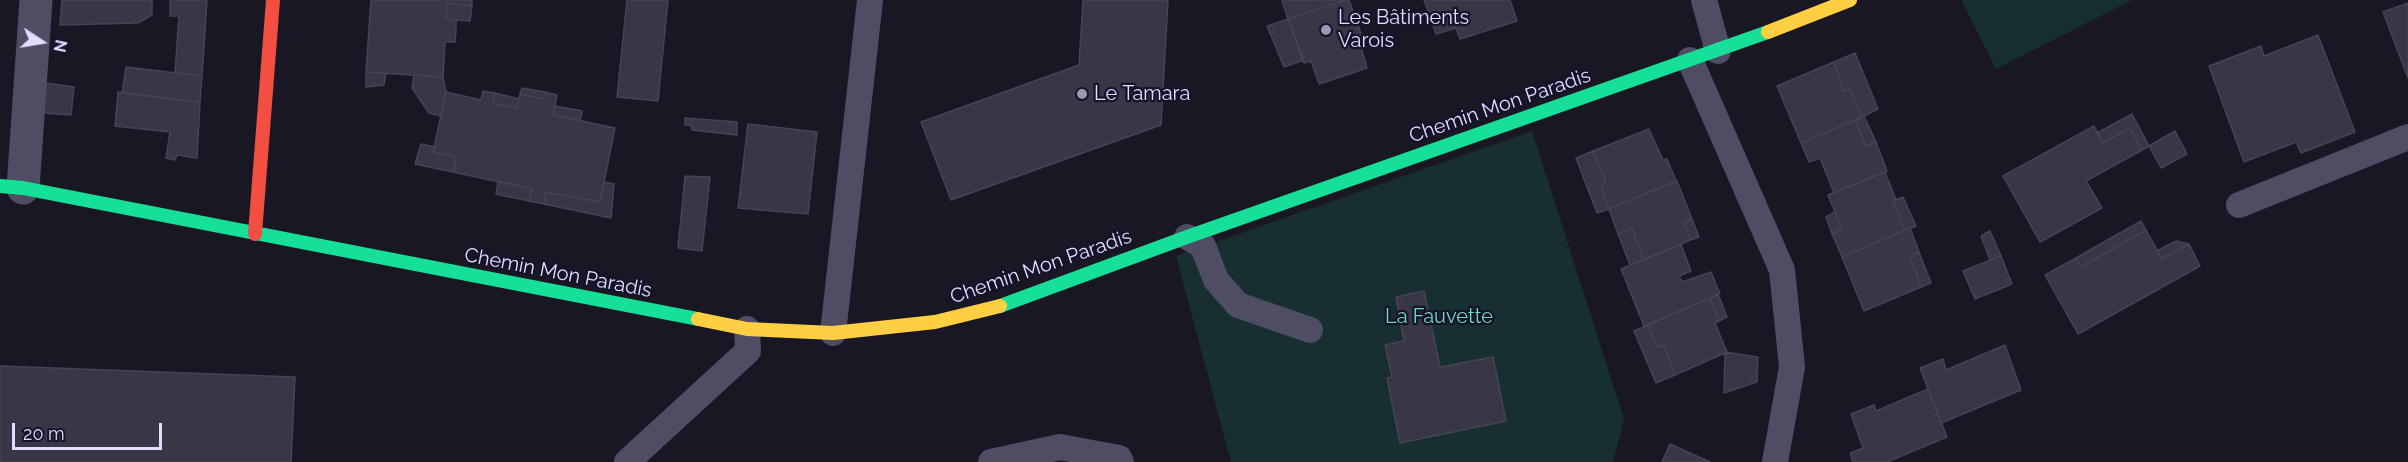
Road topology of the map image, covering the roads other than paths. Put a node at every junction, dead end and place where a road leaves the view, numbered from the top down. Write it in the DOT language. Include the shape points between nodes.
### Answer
graph roads {
  1 [pos="36,0"];
  2 [pos="273,0"];
  3 [pos="870,0"];
  4 [pos="1704,0"];
  5 [pos="1850,0"];
  6 [pos="1718,51"];
  7 [pos="1690,60"];
  8 [pos="2408,137"];
  9 [pos="12,187"];
  10 [pos="2239,204"];
  11 [pos="255,234"];
  12 [pos="1187,237"];
  13 [pos="747,329"];
  14 [pos="1310,330"];
  15 [pos="833,333"];
  16 [pos="627,462"];
  17 [pos="991,462"];
  18 [pos="1121,462"];
  19 [pos="1775,462"];
  1 -- 9 [label="street"];
  2 -- 11 [label="street"];
  3 -- 15 [label="lane"];
  4 -- 6 [label="lane"];
  5 -- 6 [label="street, Chemin Mon Paradis"];
  6 -- 7 [label="street, Chemin Mon Paradis"];
  7 -- 12 [label="street, Chemin Mon Paradis"];
  7 -- 19 [label="lane" via="1782,270 1792,367"];
  8 -- 10 [label="lane"];
  9 -- 11 [label="street, Chemin Mon Paradis"];
  11 -- 13 [label="street, Chemin Mon Paradis"];
  12 -- 14 [label="lane" via="1203,246 1216,280 1238,305"];
  12 -- 15 [label="street, Chemin Mon Paradis" via="996,307 935,322"];
  13 -- 15 [label="street, Chemin Mon Paradis"];
  13 -- 16 [label="lane" via="748,351"];
  17 -- 18 [label="lane" via="1060,447 1119,458"];
}
